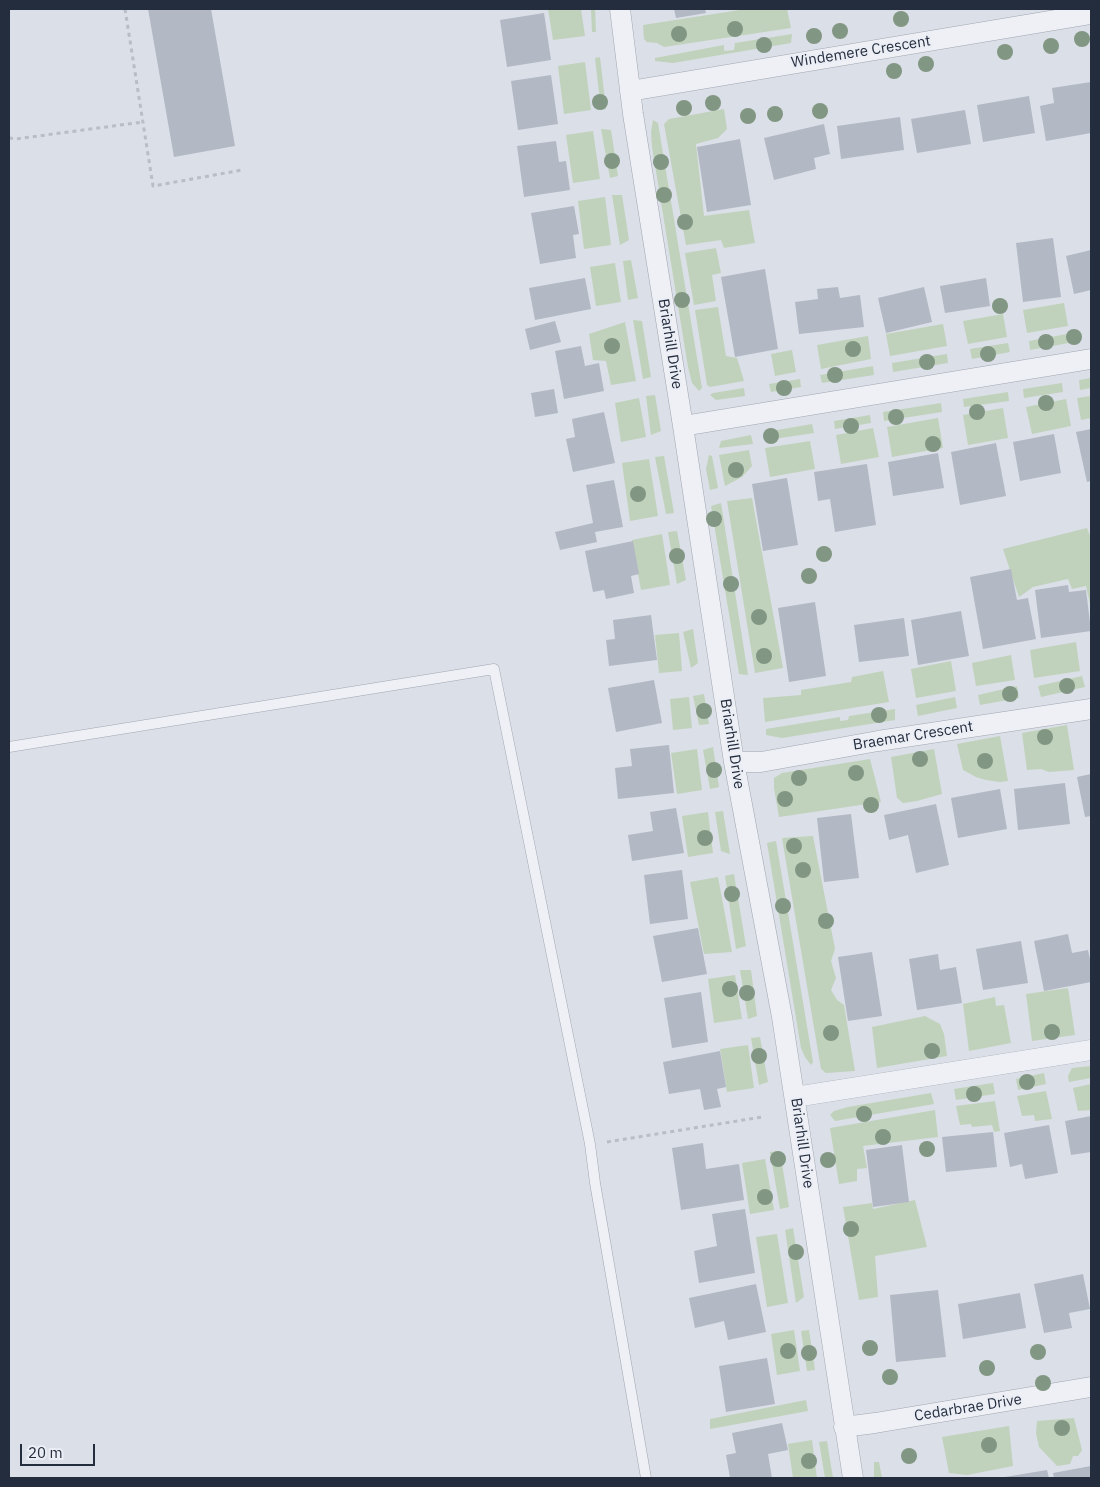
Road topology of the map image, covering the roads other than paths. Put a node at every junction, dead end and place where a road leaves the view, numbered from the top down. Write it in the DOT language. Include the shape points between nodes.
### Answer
graph roads {
  1 [pos="620,9"];
  2 [pos="1091,14"];
  3 [pos="630,91"];
  4 [pos="1091,359"];
  5 [pos="683,426"];
  6 [pos="1091,709"];
  7 [pos="9,747"];
  8 [pos="734,762"];
  9 [pos="1091,1050"];
  10 [pos="795,1097"];
  11 [pos="1091,1387"];
  12 [pos="844,1427"];
  13 [pos="646,1478"];
  14 [pos="853,1478"];
  1 -- 3 [label="street, Briarhill Drive"];
  2 -- 3 [label="street, Windemere Crescent"];
  3 -- 5 [label="street, Briarhill Drive"];
  4 -- 5 [label="street"];
  5 -- 8 [label="street, Briarhill Drive"];
  6 -- 8 [label="street, Braemar Crescent" via="761,762"];
  7 -- 13 [label="lane" via="494,669 590,1144"];
  8 -- 10 [label="street, Briarhill Drive"];
  9 -- 10 [label="street"];
  10 -- 12 [label="street, Briarhill Drive"];
  11 -- 12 [label="street, Cedarbrae Drive"];
  12 -- 14 [label="street, Briarhill Drive"];
}
